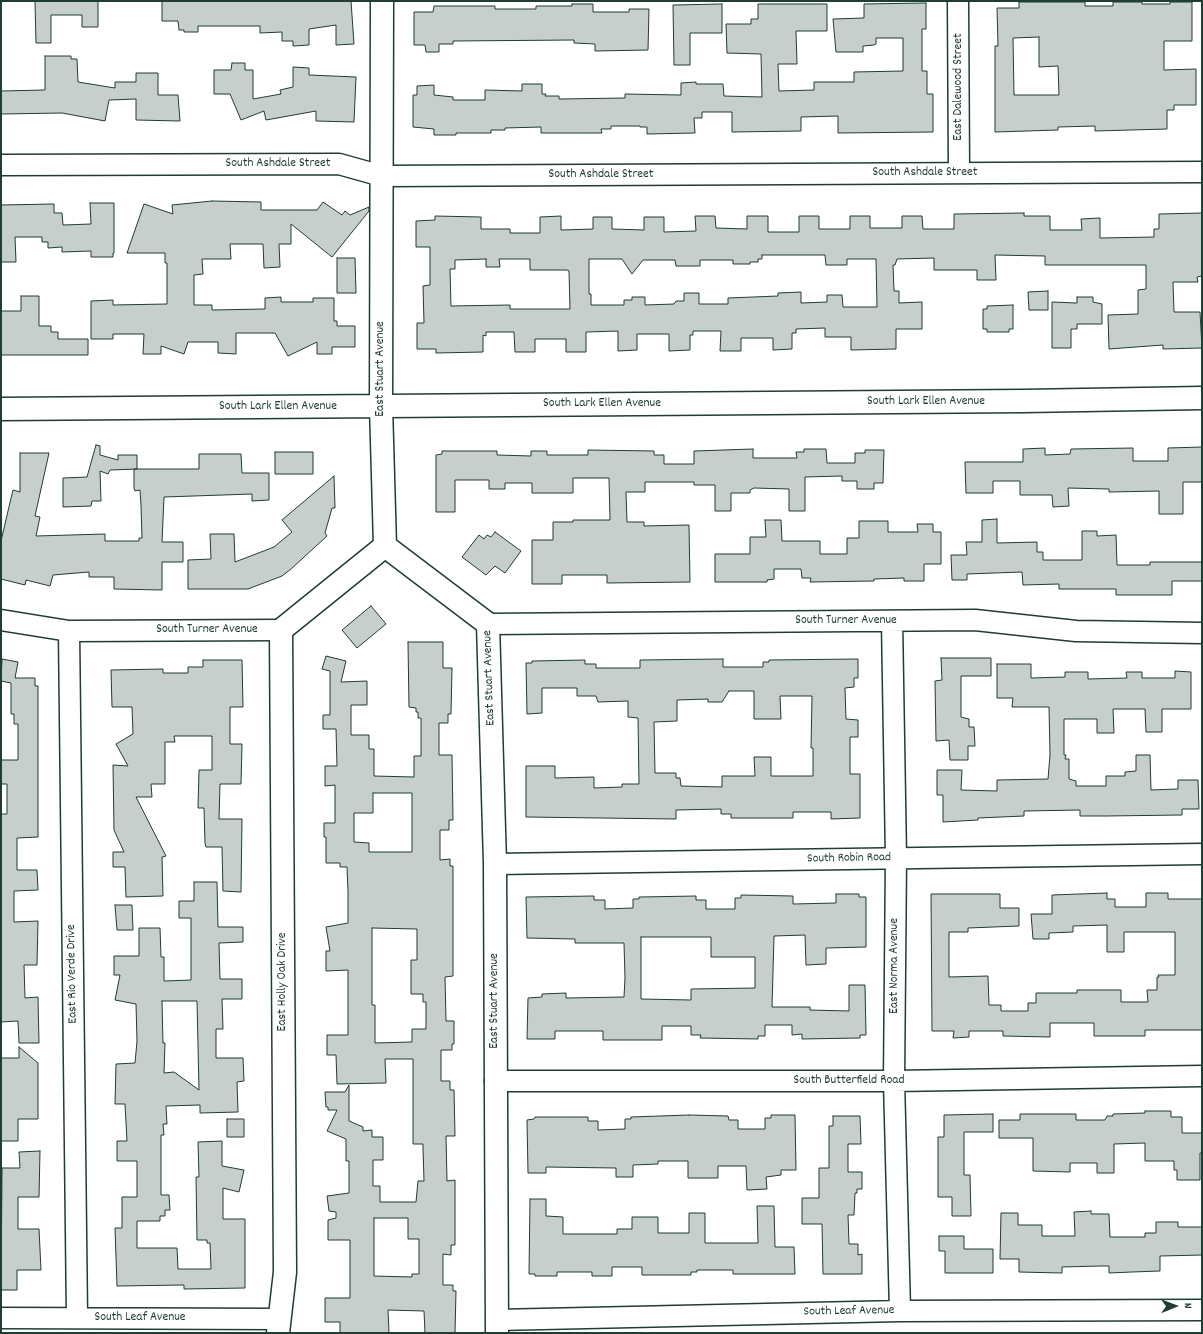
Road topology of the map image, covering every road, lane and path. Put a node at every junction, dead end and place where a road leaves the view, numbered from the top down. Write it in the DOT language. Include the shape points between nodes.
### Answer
graph roads {
  1 [pos="382,1"];
  2 [pos="958,1"];
  3 [pos="1,165"];
  4 [pos="1202,172"];
  5 [pos="959,173"];
  6 [pos="382,176"];
  7 [pos="1202,398"];
  8 [pos="381,406"];
  9 [pos="1,409"];
  10 [pos="385,546"];
  11 [pos="1,620"];
  12 [pos="892,621"];
  13 [pos="488,624"];
  14 [pos="281,630"];
  15 [pos="69,631"];
  16 [pos="1202,633"];
  17 [pos="1202,854"];
  18 [pos="896,858"];
  19 [pos="495,864"];
  20 [pos="1202,1076"];
  21 [pos="495,1080"];
  22 [pos="894,1081"];
  23 [pos="1202,1310"];
  24 [pos="900,1311"];
  25 [pos="77,1317"];
  26 [pos="1,1318"];
  27 [pos="279,1326"];
  28 [pos="497,1326"];
  1 -- 6 [label="street, East Stuart Avenue"];
  2 -- 5 [label="street, East Dalewood Street"];
  3 -- 6 [label="street, South Ashdale Street" via="339,164"];
  4 -- 5 [label="street, South Ashdale Street"];
  5 -- 6 [label="street, South Ashdale Street"];
  6 -- 8 [label="street, East Stuart Avenue"];
  7 -- 8 [label="street, South Lark Ellen Avenue"];
  8 -- 9 [label="street, South Lark Ellen Avenue"];
  8 -- 10 [label="street, East Stuart Avenue"];
  10 -- 13 [label="street, East Stuart Avenue"];
  10 -- 14 [label="street"];
  11 -- 15 [label="street, South Turner Avenue"];
  12 -- 13 [label="street, South Turner Avenue"];
  12 -- 16 [label="street, South Turner Avenue" via="975,620 1076,632"];
  12 -- 18 [label="street, East Norma Avenue"];
  13 -- 19 [label="street, East Stuart Avenue"];
  14 -- 15 [label="street, South Turner Avenue"];
  14 -- 27 [label="street, East Holly Oak Drive" via="285,1272"];
  15 -- 25 [label="street, East Rio Verde Drive"];
  17 -- 18 [label="street, South Robin Road"];
  18 -- 19 [label="street, South Robin Road"];
  18 -- 22 [label="street, East Norma Avenue"];
  19 -- 21 [label="street, East Stuart Avenue"];
  20 -- 22 [label="street, South Butterfield Road"];
  21 -- 22 [label="street, South Butterfield Road"];
  21 -- 28 [label="street, East Stuart Avenue"];
  22 -- 24 [label="street, East Norma Avenue"];
  23 -- 24 [label="street, South Leaf Avenue"];
  24 -- 28 [label="street, South Leaf Avenue"];
  25 -- 26 [label="street, South Leaf Avenue"];
  25 -- 27 [label="street, South Leaf Avenue"];
}
